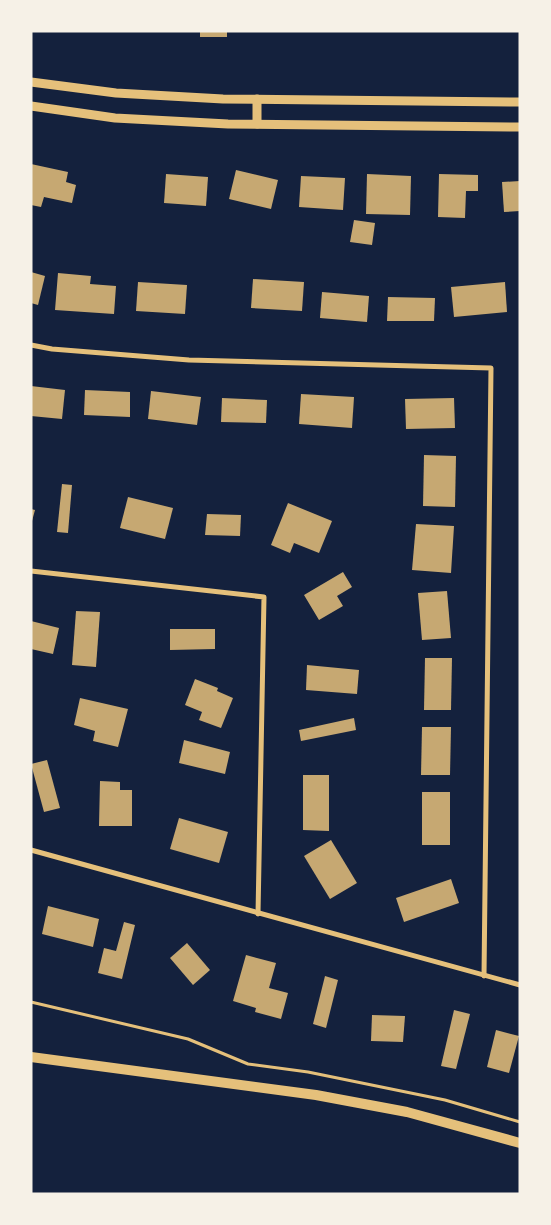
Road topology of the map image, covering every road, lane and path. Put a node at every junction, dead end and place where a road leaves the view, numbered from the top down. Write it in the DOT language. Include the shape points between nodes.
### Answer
graph roads {
  1 [pos="31,82"];
  2 [pos="257,99"];
  3 [pos="520,102"];
  4 [pos="31,106"];
  5 [pos="257,124"];
  6 [pos="520,127"];
  7 [pos="31,345"];
  8 [pos="31,571"];
  9 [pos="31,850"];
  10 [pos="258,914"];
  11 [pos="484,976"];
  12 [pos="520,985"];
  13 [pos="31,1002"];
  14 [pos="31,1057"];
  15 [pos="520,1122"];
  16 [pos="520,1143"];
  1 -- 2 [label="street" via="116,93"];
  2 -- 3 [label="street"];
  2 -- 5 [label="street"];
  4 -- 5 [label="street" via="115,118"];
  5 -- 6 [label="street"];
  7 -- 11 [label="street" via="190,360 491,368"];
  8 -- 10 [label="street" via="264,597"];
  9 -- 10 [label="street"];
  10 -- 11 [label="street"];
  11 -- 12 [label="street"];
  13 -- 15 [label="path" via="188,1039 248,1064 308,1072 445,1100"];
  14 -- 16 [label="main road" via="316,1094 407,1112"];
}
